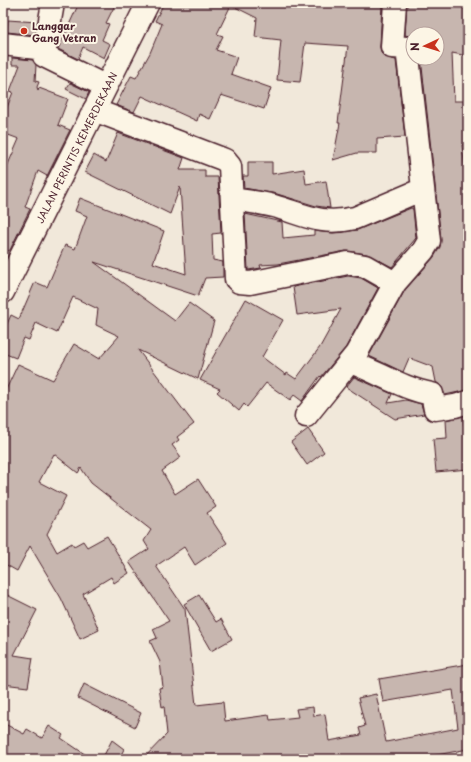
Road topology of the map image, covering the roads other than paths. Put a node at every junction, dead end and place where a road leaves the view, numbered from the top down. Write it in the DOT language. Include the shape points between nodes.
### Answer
graph roads {
  1 [pos="53,3"];
  2 [pos="395,3"];
  3 [pos="146,4"];
  4 [pos="3,44"];
  5 [pos="45,49"];
  6 [pos="106,86"];
  7 [pos="94,110"];
  8 [pos="423,189"];
  9 [pos="232,199"];
  10 [pos="5,281"];
  11 [pos="395,283"];
  12 [pos="350,362"];
  13 [pos="468,402"];
  14 [pos="306,416"];
  1 -- 5 [label="street"];
  2 -- 8 [label="street" via="392,47 407,48"];
  3 -- 6 [label="street, JALAN PERINTIS KEMERDEKAAN"];
  4 -- 5 [label="street"];
  5 -- 6 [label="street" via="44,56"];
  6 -- 7 [label="street, JALAN PERINTIS KEMERDEKAAN"];
  7 -- 9 [label="street" via="225,160 230,166"];
  7 -- 10 [label="street, JALAN PERINTIS KEMERDEKAAN"];
  8 -- 9 [label="street" via="344,221 326,221 300,216 274,206"];
  8 -- 11 [label="street" via="429,241 424,251"];
  9 -- 11 [label="street" via="236,279 239,282 250,284 348,263 364,266"];
  11 -- 12 [label="street"];
  12 -- 13 [label="street" via="413,390 432,394 435,409"];
  12 -- 14 [label="street"];
}
